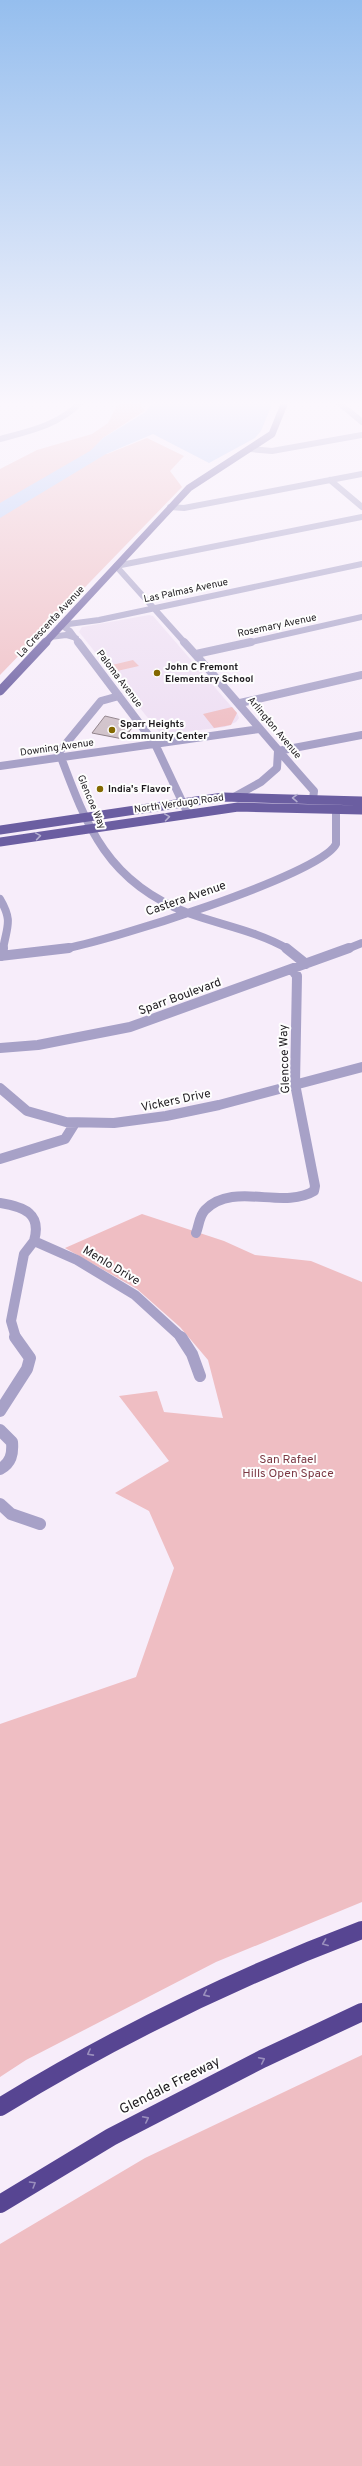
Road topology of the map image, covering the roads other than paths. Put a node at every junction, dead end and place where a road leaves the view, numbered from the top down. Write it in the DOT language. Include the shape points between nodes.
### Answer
graph roads {
  1 [pos="161,517"];
  2 [pos="362,517"];
  3 [pos="130,551"];
  4 [pos="151,559"];
  5 [pos="362,564"];
  6 [pos="116,566"];
  7 [pos="107,576"];
  8 [pos="127,578"];
  9 [pos="154,608"];
  10 [pos="76,610"];
  11 [pos="362,617"];
  12 [pos="99,620"];
  13 [pos="61,626"];
  14 [pos="50,637"];
  15 [pos="76,638"];
  16 [pos="196,654"];
  17 [pos="362,676"];
  18 [pos="0,691"];
  19 [pos="119,696"];
  20 [pos="240,703"];
  21 [pos="259,729"];
  22 [pos="362,735"];
  23 [pos="155,744"];
  24 [pos="278,751"];
  25 [pos="61,757"];
  26 [pos="0,766"];
  27 [pos="234,797"];
  28 [pos="313,799"];
  29 [pos="362,801"];
  30 [pos="182,802"];
  31 [pos="336,809"];
  32 [pos="362,810"];
  33 [pos="188,814"];
  34 [pos="84,817"];
  35 [pos="89,828"];
  36 [pos="0,830"];
  37 [pos="0,842"];
  38 [pos="0,899"];
  39 [pos="185,912"];
  40 [pos="362,944"];
  41 [pos="1,956"];
  42 [pos="306,964"];
  43 [pos="292,969"];
  44 [pos="0,1048"];
  45 [pos="362,1067"];
  46 [pos="295,1084"];
  47 [pos="0,1088"];
  48 [pos="75,1123"];
  49 [pos="0,1159"];
  50 [pos="0,1203"];
  51 [pos="196,1233"];
  52 [pos="34,1242"];
  53 [pos="200,1376"];
  54 [pos="0,1411"];
  55 [pos="0,1430"];
  56 [pos="0,1469"];
  57 [pos="0,1504"];
  58 [pos="40,1524"];
  59 [pos="362,1930"];
  60 [pos="362,2012"];
  61 [pos="0,2107"];
  62 [pos="0,2204"];
  1 -- 3 [label="main road, La Crescenta Avenue"];
  2 -- 4 [label="street"];
  3 -- 4 [label="street" via="138,558"];
  3 -- 6 [label="main road, La Crescenta Avenue"];
  4 -- 6 [label="street"];
  5 -- 9 [label="street, Las Palmas Avenue"];
  6 -- 7 [label="main road, La Crescenta Avenue"];
  6 -- 8 [label="street, Arlington Avenue"];
  7 -- 8 [label="street" via="122,575"];
  7 -- 10 [label="main road, La Crescenta Avenue"];
  8 -- 9 [label="street, Arlington Avenue"];
  9 -- 12 [label="street, Las Palmas Avenue"];
  9 -- 16 [label="street, Arlington Avenue"];
  10 -- 12 [label="street" via="76,614 83,619"];
  10 -- 13 [label="main road, La Crescenta Avenue"];
  11 -- 16 [label="street, Rosemary Avenue"];
  12 -- 13 [label="street, Las Palmas Avenue"];
  13 -- 14 [label="main road, La Crescenta Avenue"];
  13 -- 15 [label="street, Paloma Avenue"];
  14 -- 15 [label="street" via="66,635"];
  14 -- 18 [label="main road, La Crescenta Avenue"];
  15 -- 19 [label="street, Paloma Avenue"];
  16 -- 20 [label="street, Arlington Avenue"];
  17 -- 20 [label="street"];
  19 -- 23 [label="street, Paloma Avenue"];
  19 -- 25 [label="street" via="105,699 98,704 60,750"];
  20 -- 21 [label="street, Arlington Avenue"];
  21 -- 23 [label="street, Downing Avenue"];
  21 -- 24 [label="street, Arlington Avenue"];
  22 -- 24 [label="street"];
  23 -- 25 [label="street, Downing Avenue"];
  23 -- 30 [label="street, Paloma Avenue"];
  24 -- 27 [label="street" via="277,768 261,782"];
  24 -- 28 [label="street, Arlington Avenue" via="314,791"];
  25 -- 26 [label="street, Downing Avenue"];
  25 -- 34 [label="street, Glencoe Way"];
  28 -- 27 [label="main road, North Verdugo Road, one-way"];
  27 -- 30 [label="main road, North Verdugo Road"];
  28 -- 29 [label="main road, North Verdugo Road"];
  30 -- 33 [label="street, Paloma Avenue"];
  30 -- 34 [label="main road, North Verdugo Road"];
  31 -- 32 [label="main road, North Verdugo Road"];
  31 -- 33 [label="main road, North Verdugo Road" via="259,806"];
  31 -- 39 [label="street, Castera Avenue" via="336,843 322,858 252,888"];
  35 -- 33 [label="main road, North Verdugo Road, one-way"];
  34 -- 35 [label="street, Glencoe Way"];
  34 -- 36 [label="main road, North Verdugo Road"];
  37 -- 35 [label="main road, North Verdugo Road, one-way"];
  35 -- 39 [label="street, Glencoe Way" via="124,876 150,895"];
  38 -- 41 [label="street" via="9,918 9,932"];
  39 -- 41 [label="street, Castera Avenue" via="93,943"];
  39 -- 42 [label="street, Glencoe Way" via="277,942 298,955"];
  40 -- 42 [label="street, Sparr Boulevard"];
  42 -- 43 [label="street, Sparr Boulevard"];
  43 -- 44 [label="street, Sparr Boulevard" via="130,1027 38,1045"];
  43 -- 46 [label="street, Glencoe Way" via="297,976"];
  45 -- 46 [label="street, Vickers Drive"];
  46 -- 48 [label="street, Vickers Drive" via="170,1117"];
  46 -- 51 [label="street, Glencoe Way" via="315,1186 310,1195 292,1198 223,1199 214,1202 203,1211"];
  47 -- 48 [label="street, Vickers Drive" via="15,1104 29,1112 43,1118"];
  48 -- 49 [label="street" via="72,1131 64,1139"];
  50 -- 52 [label="street" via="27,1212 34,1218 37,1226"];
  52 -- 53 [label="street, Menlo Drive" via="77,1260 135,1295 184,1340"];
  52 -- 54 [label="street" via="24,1254 11,1322 14,1336 30,1358 27,1369"];
  55 -- 56 [label="street" via="12,1442 13,1454 7,1466"];
  57 -- 58 [label="street" via="11,1514"];
  59 -- 61 [label="highway, one-way" via="175,2008 64,2067"];
  62 -- 60 [label="highway, Glendale Freeway, one-way" via="111,2137 262,2059"];
}
